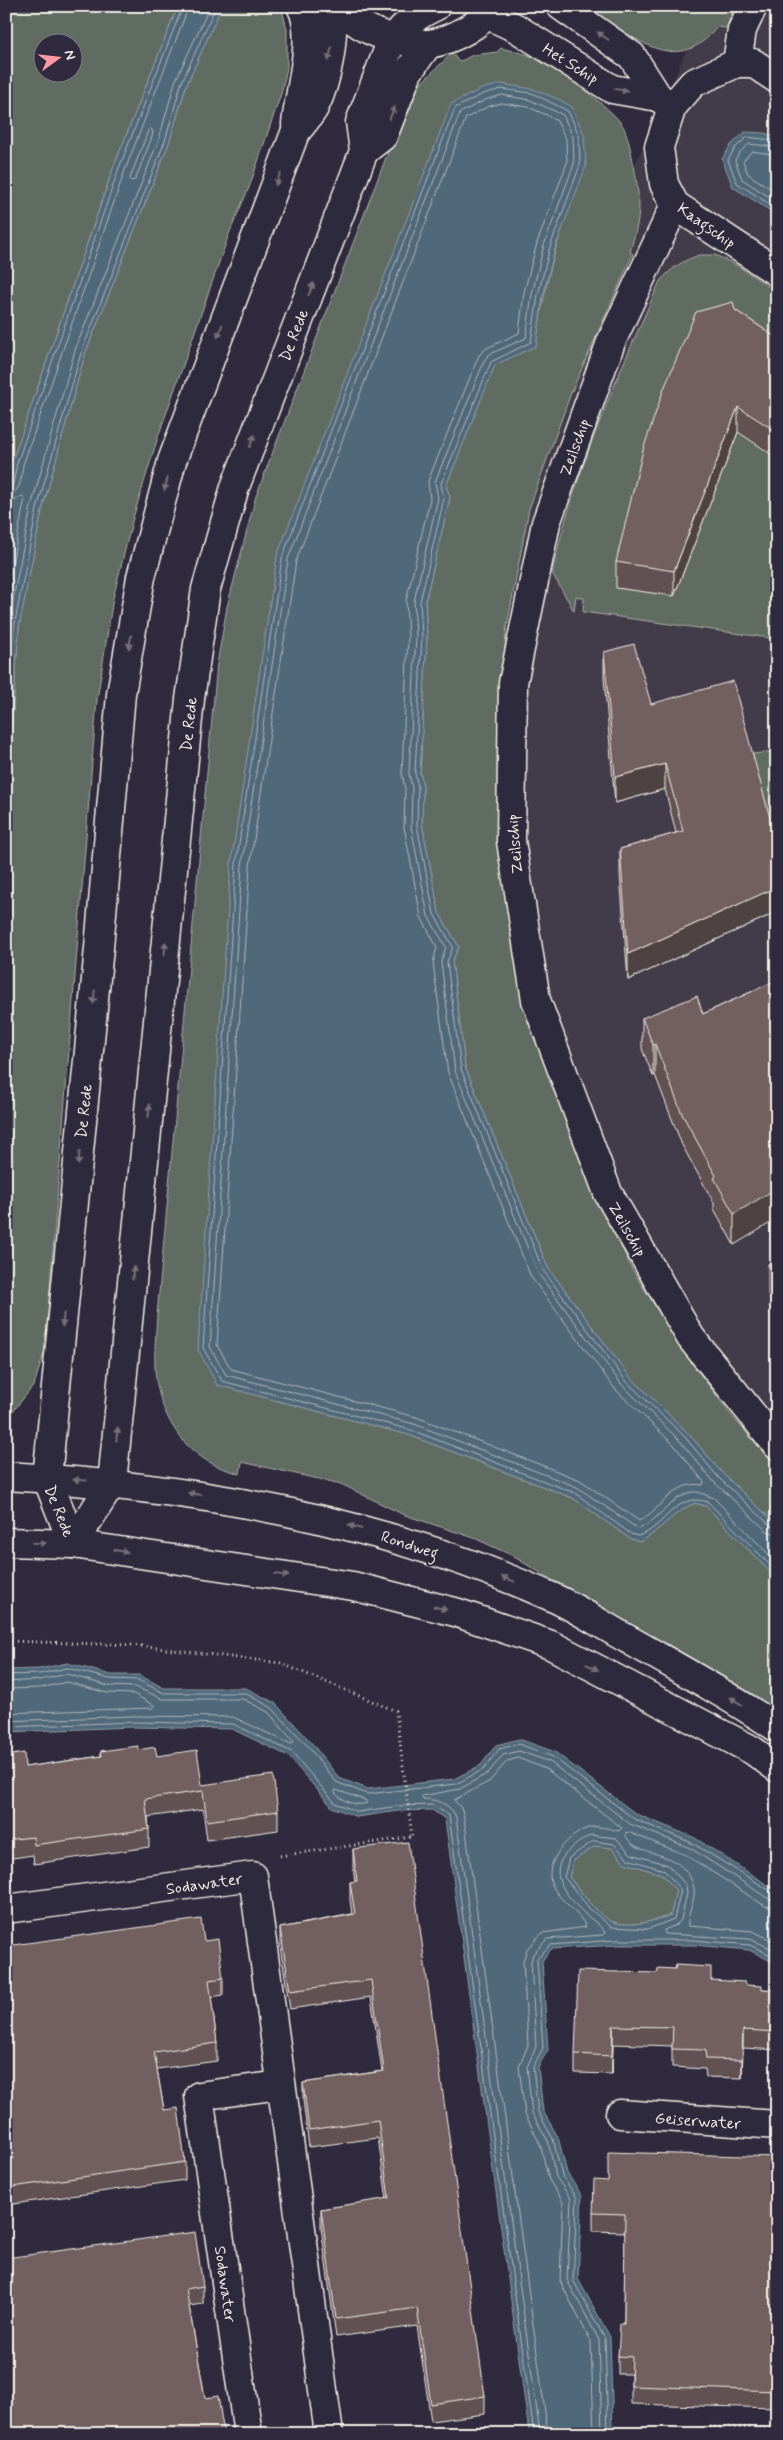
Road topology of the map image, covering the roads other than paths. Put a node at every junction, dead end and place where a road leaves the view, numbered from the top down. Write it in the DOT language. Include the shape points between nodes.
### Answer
graph roads {
  1 [pos="331,6"];
  2 [pos="338,6"];
  3 [pos="436,6"];
  4 [pos="561,6"];
  5 [pos="753,6"];
  6 [pos="303,10"];
  7 [pos="492,11"];
  8 [pos="392,39"];
  9 [pos="428,44"];
  10 [pos="737,63"];
  11 [pos="777,79"];
  12 [pos="665,102"];
  13 [pos="295,133"];
  14 [pos="364,151"];
  15 [pos="675,205"];
  16 [pos="777,272"];
  17 [pos="777,1445"];
  18 [pos="6,1476"];
  19 [pos="47,1478"];
  20 [pos="112,1483"];
  21 [pos="6,1542"];
  22 [pos="73,1544"];
  23 [pos="777,1728"];
  24 [pos="777,1768"];
  25 [pos="6,1909"];
  26 [pos="280,2084"];
  27 [pos="620,2114"];
  28 [pos="777,2125"];
  29 [pos="248,2434"];
  30 [pos="329,2434"];
  1 -- 13 [label="main road, De Rede, one-way" via="333,32 325,73 314,108"];
  2 -- 8 [label="main road" via="348,17 369,30"];
  3 -- 8 [label="main road" via="406,23"];
  12 -- 4 [label="main road, one-way" via="632,56"];
  5 -- 10 [label="main road" via="742,30"];
  6 -- 13 [label="main road, De Rede" via="308,34"];
  7 -- 9 [label="main road" via="458,34"];
  7 -- 12 [label="main road, Het Schip, one-way" via="612,89"];
  8 -- 9 [label="main road"];
  8 -- 14 [label="main road, De Rede" via="360,122"];
  14 -- 9 [label="main road, De Rede, one-way" via="383,136 408,72"];
  10 -- 11 [label="main road" via="753,63"];
  10 -- 12 [label="main road, Kaagschip" via="693,83"];
  12 -- 15 [label="main road, Kaagschip" via="659,146 664,184"];
  13 -- 19 [label="main road, De Rede, one-way" via="172,461 141,577 121,694"];
  20 -- 14 [label="main road, De Rede, one-way" via="190,699 206,589 235,486"];
  15 -- 16 [label="main road, Kaagschip"];
  15 -- 17 [label="main road, Zeilschip" via="611,342 546,523 513,683 511,841 536,1000 608,1193 691,1338"];
  18 -- 19 [label="main road, Rondweg"];
  20 -- 19 [label="main road, Rondweg, one-way"];
  19 -- 22 [label="main road, De Rede"];
  20 -- 22 [label="main road, De Rede"];
  23 -- 20 [label="main road, Rondweg, one-way" via="729,1696 553,1598 485,1570 374,1533 287,1510"];
  21 -- 22 [label="main road, one-way"];
  22 -- 24 [label="main road, one-way" via="353,1586 455,1612 550,1645 752,1750"];
  25 -- 26 [label="main road, Sodawater" via="253,1876"];
  26 -- 29 [label="main road, Sodawater" via="199,2096"];
  26 -- 30 [label="main road, Sodawater"];
  27 -- 28 [label="main road, Geiserwater"];
}
